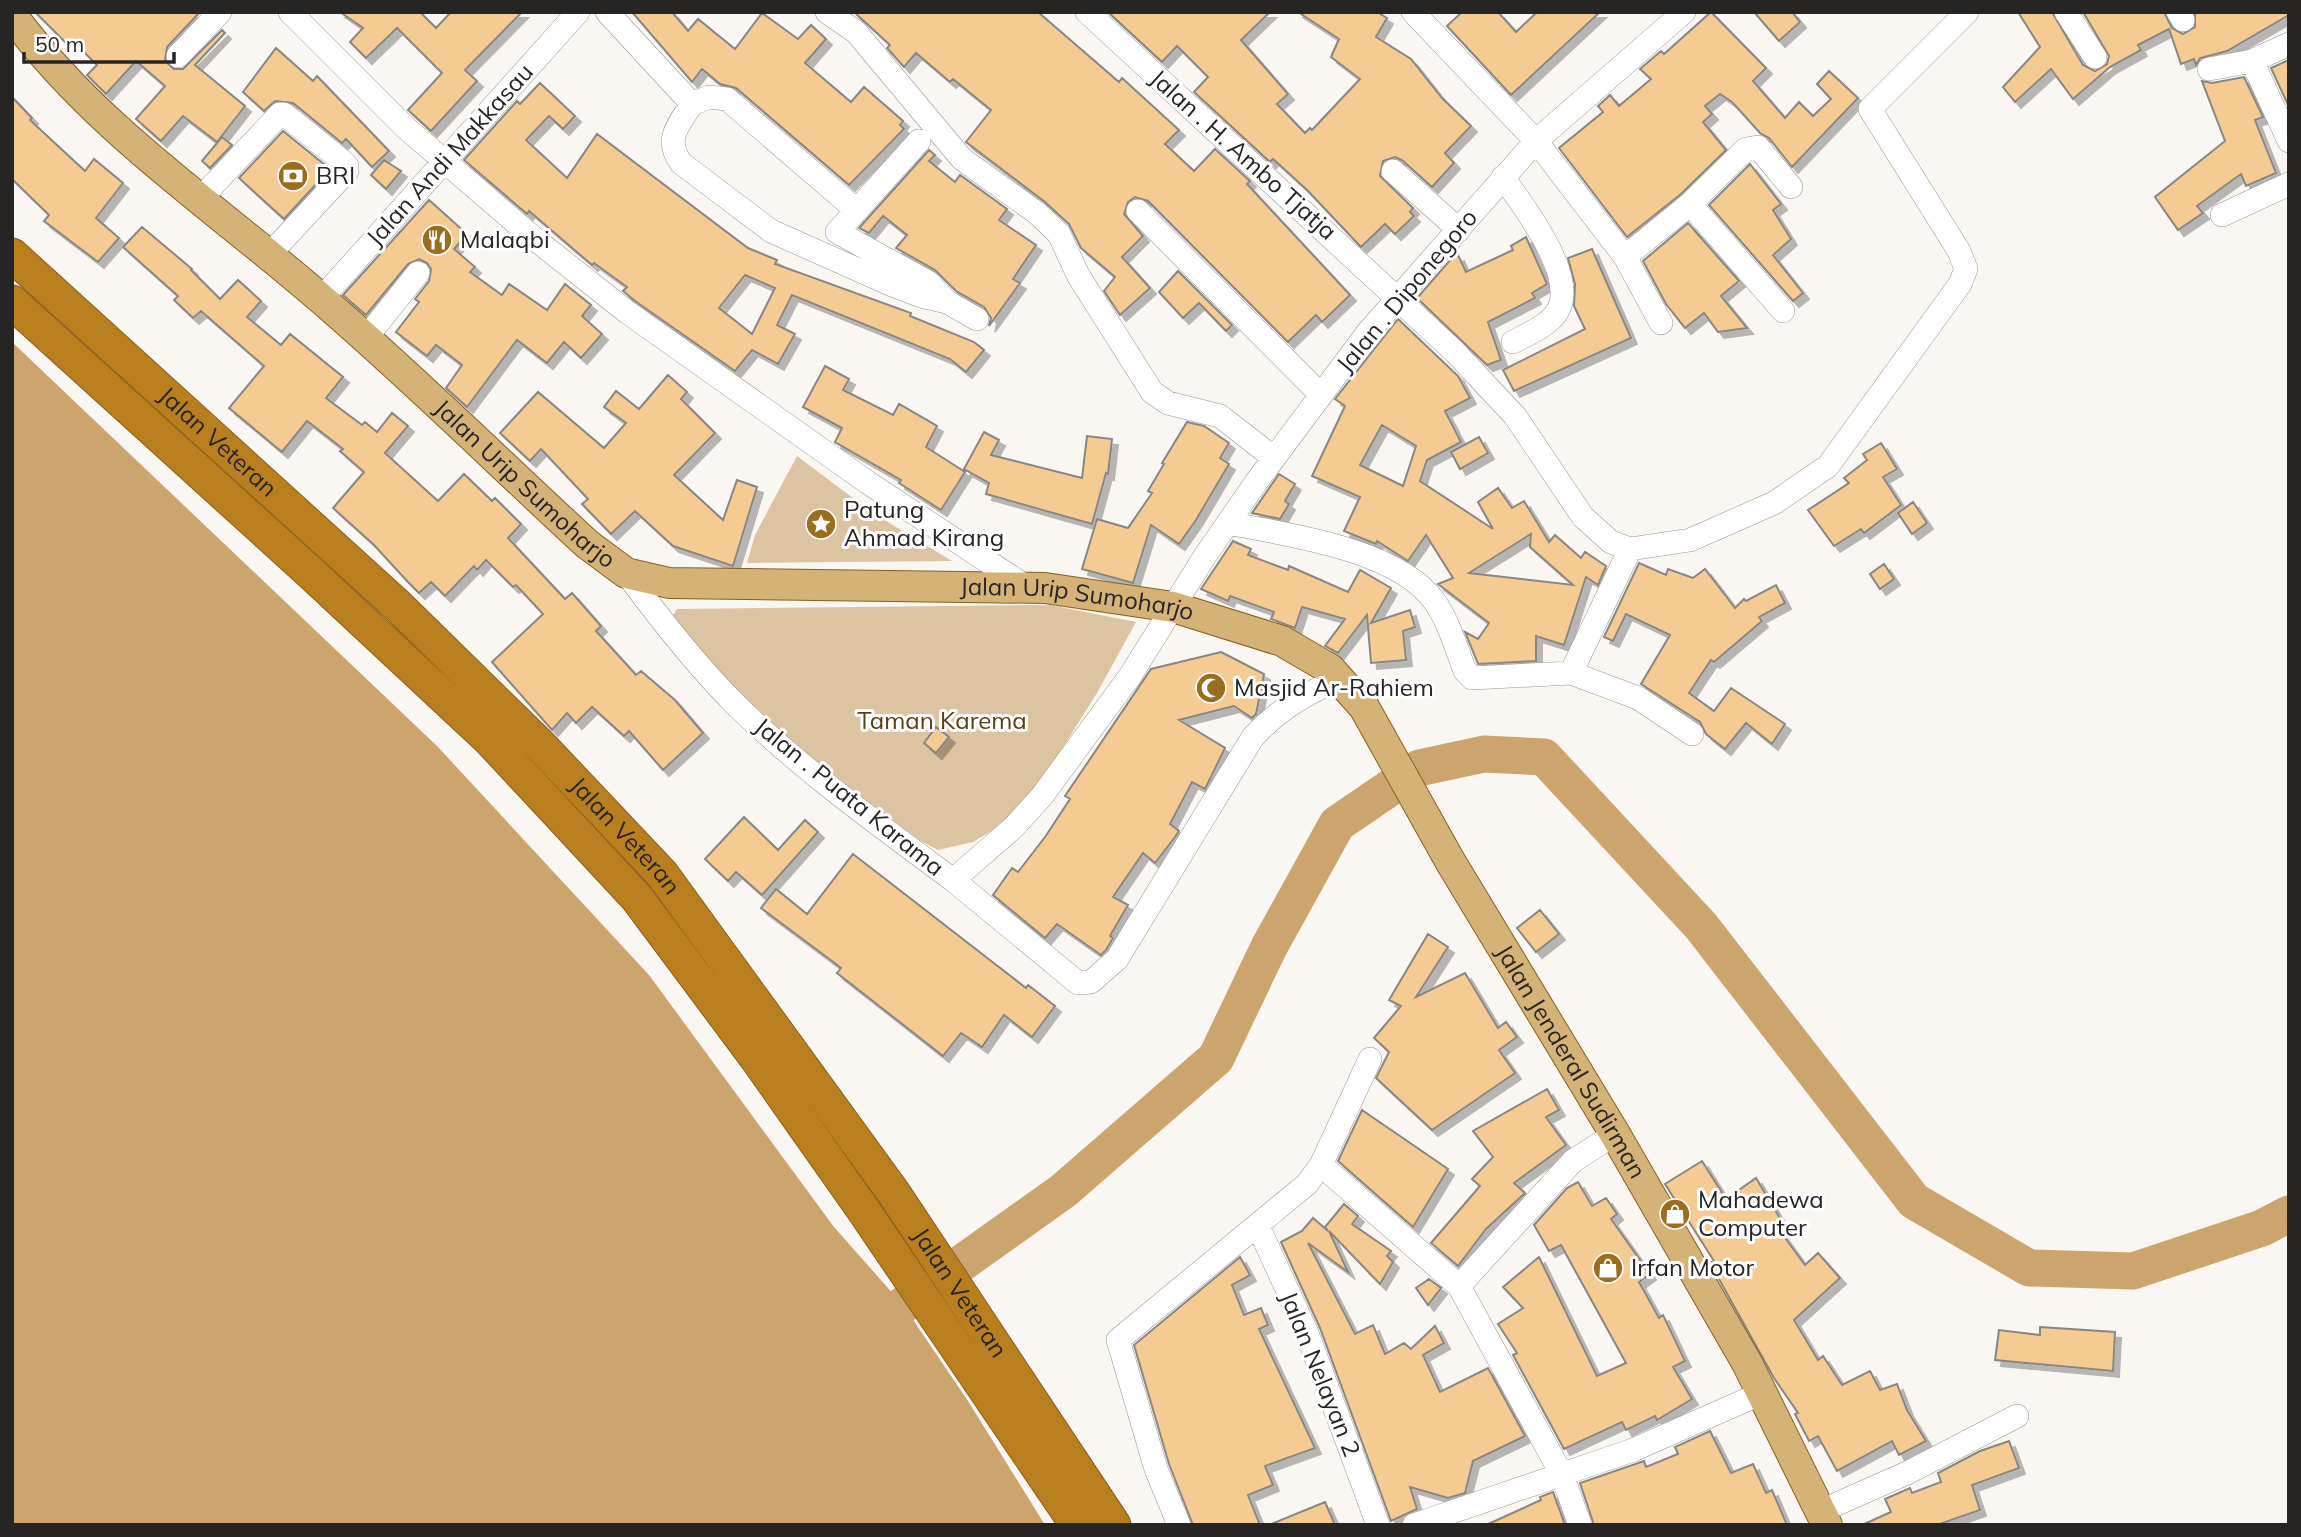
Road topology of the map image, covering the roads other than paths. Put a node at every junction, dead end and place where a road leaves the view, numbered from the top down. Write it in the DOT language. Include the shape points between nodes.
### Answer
graph roads {
  1 [pos="220,12"];
  2 [pos="290,12"];
  3 [pos="578,12"];
  4 [pos="607,12"];
  5 [pos="827,12"];
  6 [pos="1087,12"];
  7 [pos="1413,12"];
  8 [pos="1684,12"];
  9 [pos="1967,12"];
  10 [pos="2067,12"];
  11 [pos="12,15"];
  12 [pos="2289,44"];
  13 [pos="178,56"];
  14 [pos="2095,57"];
  15 [pos="2252,61"];
  16 [pos="2209,69"];
  17 [pos="692,104"];
  18 [pos="919,141"];
  19 [pos="1536,141"];
  20 [pos="2289,141"];
  21 [pos="444,161"];
  22 [pos="1393,171"];
  23 [pos="1503,177"];
  24 [pos="2289,184"];
  25 [pos="1791,187"];
  26 [pos="201,198"];
  27 [pos="1690,204"];
  28 [pos="855,209"];
  29 [pos="1138,211"];
  30 [pos="2221,215"];
  31 [pos="1459,230"];
  32 [pos="837,232"];
  33 [pos="827,254"];
  34 [pos="12,255"];
  35 [pos="269,255"];
  36 [pos="1625,257"];
  37 [pos="418,273"];
  38 [pos="1399,298"];
  39 [pos="321,299"];
  40 [pos="12,302"];
  41 [pos="947,302"];
  42 [pos="1783,311"];
  43 [pos="977,319"];
  44 [pos="1661,323"];
  45 [pos="365,339"];
  46 [pos="1513,342"];
  47 [pos="1320,394"];
  48 [pos="1274,458"];
  49 [pos="1228,523"];
  50 [pos="1630,549"];
  51 [pos="626,573"];
  52 [pos="1028,588"];
  53 [pos="1173,607"];
  54 [pos="1571,673"];
  55 [pos="1339,679"];
  56 [pos="1364,707"];
  57 [pos="1692,734"];
  58 [pos="953,880"];
  59 [pos="1370,1059"];
  60 [pos="1615,1133"];
  61 [pos="1321,1165"];
  62 [pos="1258,1226"];
  63 [pos="1459,1286"];
  64 [pos="1762,1394"];
  65 [pos="1014,1403"];
  66 [pos="2017,1416"];
  67 [pos="1562,1475"];
  68 [pos="1824,1518"];
  69 [pos="1077,1525"];
  70 [pos="1114,1525"];
  71 [pos="1179,1525"];
  72 [pos="1378,1525"];
  73 [pos="1415,1525"];
  74 [pos="1580,1525"];
  1 -- 13 [label="street"];
  2 -- 21 [label="street"];
  3 -- 21 [label="street, Jalan Andi Makkasau"];
  4 -- 17 [label="street"];
  5 -- 48 [label="street" via="869,46 962,159 1037,212 1059,234 1078,275 1152,392 1168,403 1220,416"];
  6 -- 38 [label="street, Jalan . H. Ambo Tjatja"];
  7 -- 19 [label="street"];
  8 -- 19 [label="street, Jalan . Diponegoro"];
  9 -- 50 [label="street" via="1870,109 1959,251 1966,269 1960,284 1828,466 1774,503 1690,540"];
  10 -- 14 [label="street"];
  11 -- 26 [label="main road, Jalan Urip Sumoharjo" via="67,82"];
  12 -- 15 [label="street"];
  15 -- 16 [label="street"];
  15 -- 20 [label="street"];
  17 -- 28 [label="street" via="709,97 727,99"];
  17 -- 33 [label="street" via="673,133 673,149 681,163 771,231"];
  18 -- 28 [label="street"];
  19 -- 23 [label="street, Jalan . Diponegoro"];
  19 -- 36 [label="street"];
  21 -- 39 [label="street, Jalan Andi Makkasau"];
  21 -- 52 [label="street" via="627,312 867,482"];
  22 -- 31 [label="street"];
  23 -- 31 [label="street, Jalan . Diponegoro"];
  23 -- 46 [label="street" via="1542,235 1561,281 1555,316"];
  24 -- 30 [label="street"];
  25 -- 27 [label="street" via="1765,152 1753,146"];
  26 -- 35 [label="main road, Jalan Urip Sumoharjo"];
  26 -- 35 [label="street" via="280,114 341,160 347,171"];
  27 -- 36 [label="street"];
  27 -- 42 [label="street"];
  28 -- 32 [label="street"];
  29 -- 47 [label="street"];
  31 -- 38 [label="street, Jalan . Diponegoro"];
  32 -- 33 [label="street"];
  32 -- 41 [label="street" via="928,282"];
  33 -- 41 [label="street" via="911,292"];
  34 -- 65 [label="highway, Jalan Veteran" via="398,607 541,746 662,874 893,1192"];
  35 -- 39 [label="main road, Jalan Urip Sumoharjo"];
  36 -- 44 [label="street"];
  37 -- 45 [label="street"];
  38 -- 47 [label="street, Jalan . Diponegoro"];
  38 -- 50 [label="street, Jalan . H. Ambo Tjatja" via="1515,416 1596,531"];
  39 -- 45 [label="main road, Jalan Urip Sumoharjo"];
  40 -- 65 [label="highway, Jalan Veteran" via="312,574 517,770 637,898 864,1211"];
  41 -- 43 [label="street"];
  45 -- 51 [label="main road, Jalan Urip Sumoharjo" via="587,544"];
  47 -- 48 [label="street, Jalan . Diponegoro"];
  48 -- 49 [label="street, Jalan . Diponegoro"];
  49 -- 53 [label="street, Jalan . Diponegoro"];
  49 -- 54 [label="street" via="1317,542 1399,568 1436,603 1472,678"];
  50 -- 54 [label="street"];
  51 -- 52 [label="main road, Jalan Urip Sumoharjo" via="670,583"];
  51 -- 58 [label="street, Jalan . Puata Karama" via="672,635 765,732"];
  52 -- 53 [label="main road, Jalan Urip Sumoharjo"];
  53 -- 55 [label="main road, Jalan Urip Sumoharjo" via="1282,641"];
  53 -- 58 [label="street, Jalan . Puata Karama" via="1130,676 1042,796"];
  54 -- 57 [label="street" via="1638,698"];
  55 -- 56 [label="main road, Jalan Urip Sumoharjo"];
  55 -- 58 [label="street" via="1294,700 1254,737 1117,959 1091,982 1078,983"];
  56 -- 60 [label="main road, Jalan Jenderal Sudirman" via="1450,861"];
  59 -- 61 [label="street"];
  60 -- 63 [label="street" via="1573,1161"];
  60 -- 64 [label="main road, Jalan Jenderal Sudirman"];
  61 -- 62 [label="street" via="1307,1184"];
  61 -- 63 [label="street"];
  62 -- 71 [label="street" via="1118,1340 1156,1469"];
  62 -- 72 [label="street, Jalan Nelayan 2" via="1307,1333"];
  63 -- 67 [label="street"];
  64 -- 67 [label="street"];
  64 -- 68 [label="main road, Jalan Jenderal Sudirman"];
  65 -- 69 [label="highway, Jalan Veteran"];
  65 -- 70 [label="highway, Jalan Veteran"];
  66 -- 68 [label="street"];
  67 -- 73 [label="street"];
  67 -- 74 [label="street"];
}
